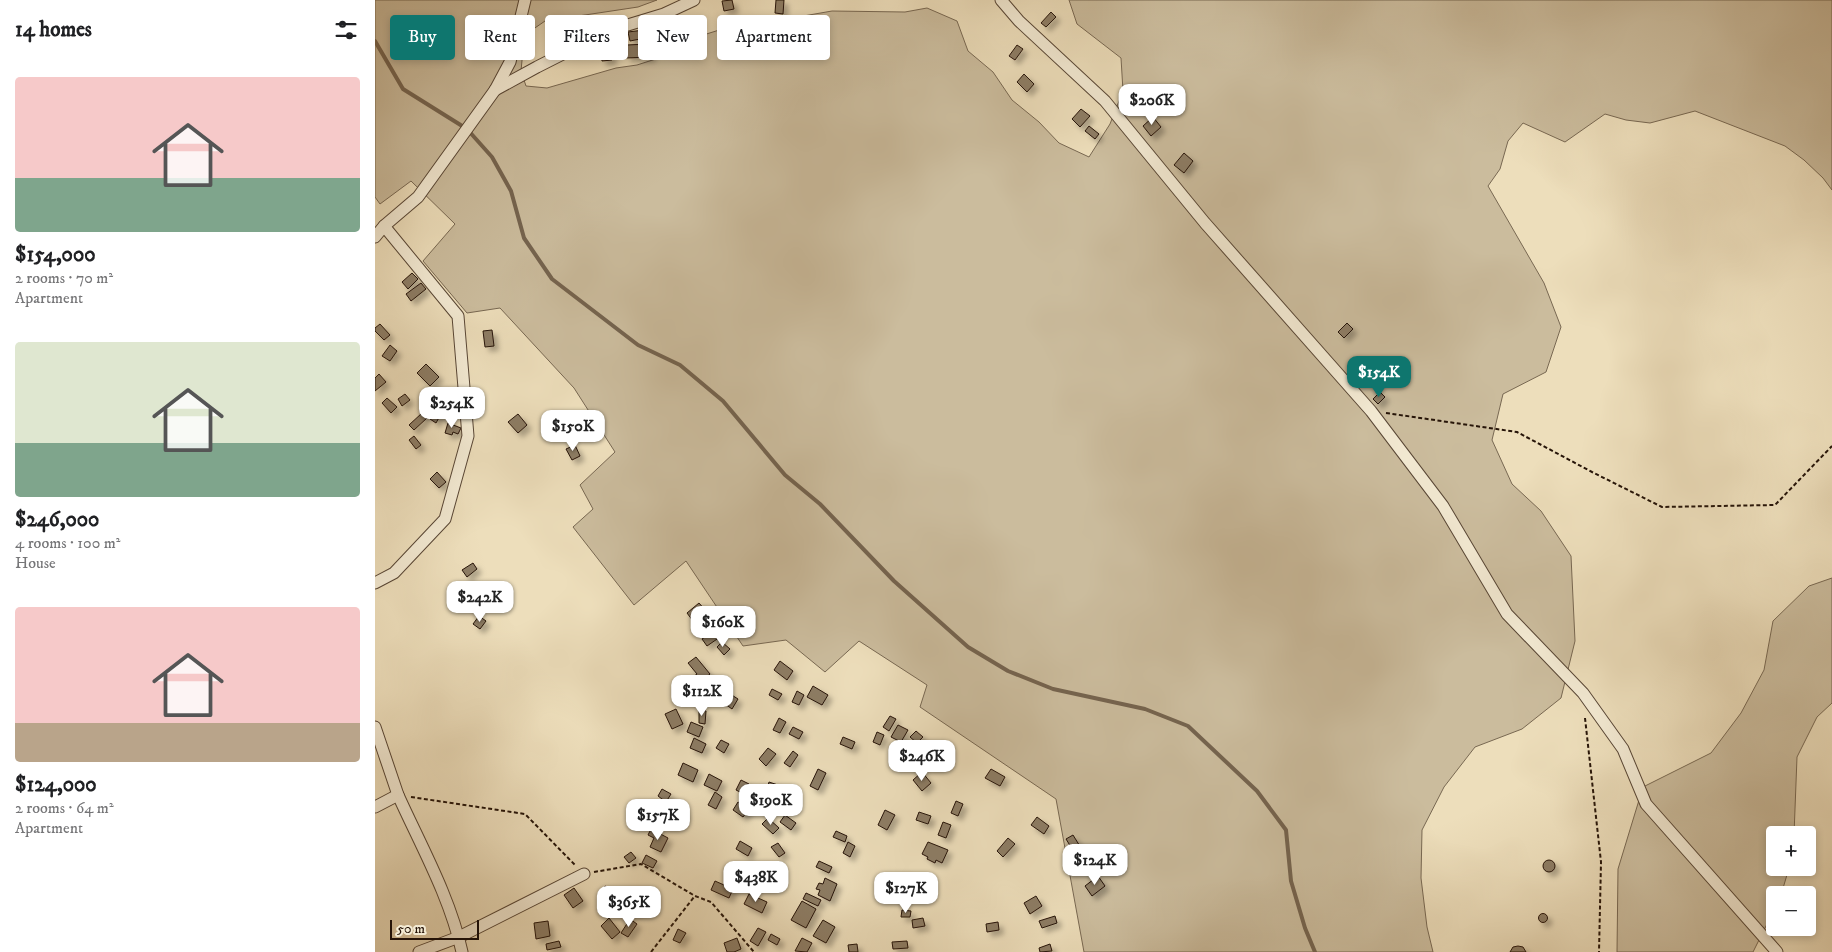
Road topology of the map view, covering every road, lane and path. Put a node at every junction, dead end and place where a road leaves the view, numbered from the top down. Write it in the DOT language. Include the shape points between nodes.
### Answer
graph roads {
  1 [pos="525,0"];
  2 [pos="694,0"];
  3 [pos="1001,0"];
  4 [pos="495,90"];
  5 [pos="385,226"];
  6 [pos="375,237"];
  7 [pos="1371,411"];
  8 [pos="1832,446"];
  9 [pos="375,583"];
  10 [pos="1585,712"];
  11 [pos="375,727"];
  12 [pos="398,795"];
  13 [pos="375,806"];
  14 [pos="584,874"];
  15 [pos="695,896"];
  16 [pos="459,937"];
  17 [pos="419,952"];
  18 [pos="463,952"];
  19 [pos="651,952"];
  20 [pos="754,952"];
  21 [pos="1599,952"];
  22 [pos="1777,952"];
  1 -- 4 [label="street" via="510,62"];
  2 -- 4 [label="street" via="664,14 608,31"];
  3 -- 7 [label="street" via="1019,22 1105,101 1205,224"];
  4 -- 5 [label="street" via="418,196"];
  5 -- 6 [label="street"];
  5 -- 9 [label="street" via="458,316 468,436 445,519 394,573"];
  7 -- 8 [label="path" via="1517,432 1662,507 1775,505"];
  7 -- 22 [label="street" via="1443,506 1507,614 1583,693 1623,749 1646,804"];
  10 -- 21 [label="path" via="1601,862"];
  11 -- 12 [label="street"];
  12 -- 13 [label="street"];
  12 -- 14 [label="path" via="525,814"];
  12 -- 16 [label="street" via="441,888"];
  14 -- 15 [label="path" via="641,864"];
  14 -- 16 [label="street"];
  15 -- 19 [label="path"];
  15 -- 20 [label="path" via="711,902"];
  16 -- 17 [label="street"];
  16 -- 18 [label="street"];
}
